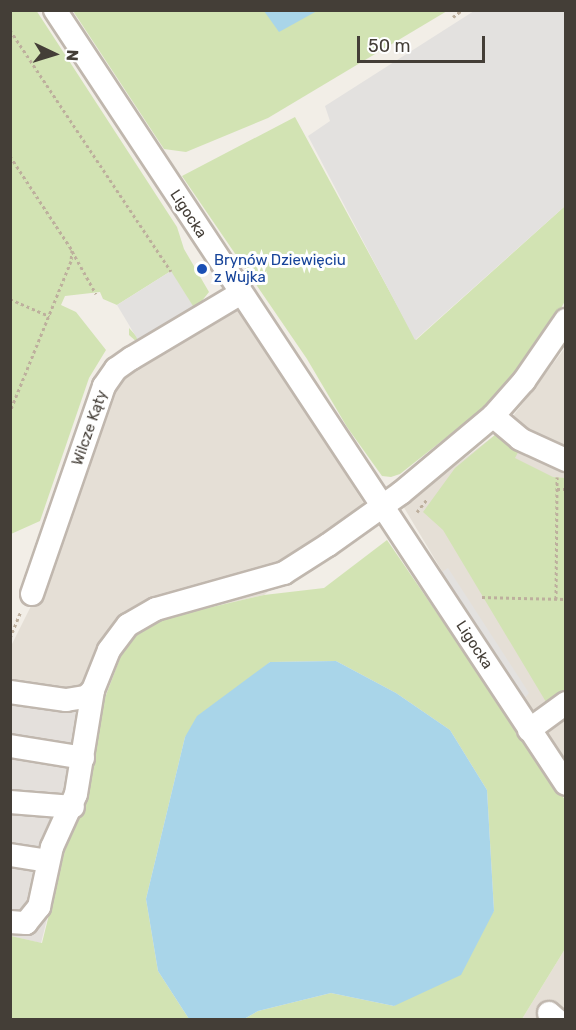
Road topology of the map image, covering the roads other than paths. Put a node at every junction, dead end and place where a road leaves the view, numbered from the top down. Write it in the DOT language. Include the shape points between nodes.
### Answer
graph roads {
  1 [pos="55,10"];
  2 [pos="242,293"];
  3 [pos="566,320"];
  4 [pos="493,416"];
  5 [pos="561,459"];
  6 [pos="382,506"];
  7 [pos="32,594"];
  8 [pos="93,690"];
  9 [pos="10,692"];
  10 [pos="566,703"];
  11 [pos="529,730"];
  12 [pos="10,746"];
  13 [pos="83,758"];
  14 [pos="566,784"];
  15 [pos="10,802"];
  16 [pos="73,807"];
  17 [pos="10,855"];
  18 [pos="48,861"];
  19 [pos="10,922"];
  1 -- 2 [label="street, Ligocka"];
  2 -- 6 [label="street, Ligocka"];
  2 -- 7 [label="street, Wilcze Kąty" via="124,364 104,386"];
  3 -- 4 [label="street" via="524,381"];
  4 -- 5 [label="street" via="520,439"];
  4 -- 6 [label="street"];
  6 -- 8 [label="street" via="284,573 156,609 128,625 109,650"];
  6 -- 11 [label="street, Ligocka"];
  8 -- 9 [label="street" via="86,697 66,700"];
  8 -- 13 [label="street"];
  10 -- 11 [label="street"];
  11 -- 14 [label="street, Ligocka"];
  12 -- 13 [label="street"];
  13 -- 16 [label="street"];
  15 -- 16 [label="street"];
  16 -- 18 [label="street"];
  17 -- 18 [label="street"];
  18 -- 19 [label="street" via="34,916 26,923"];
}
